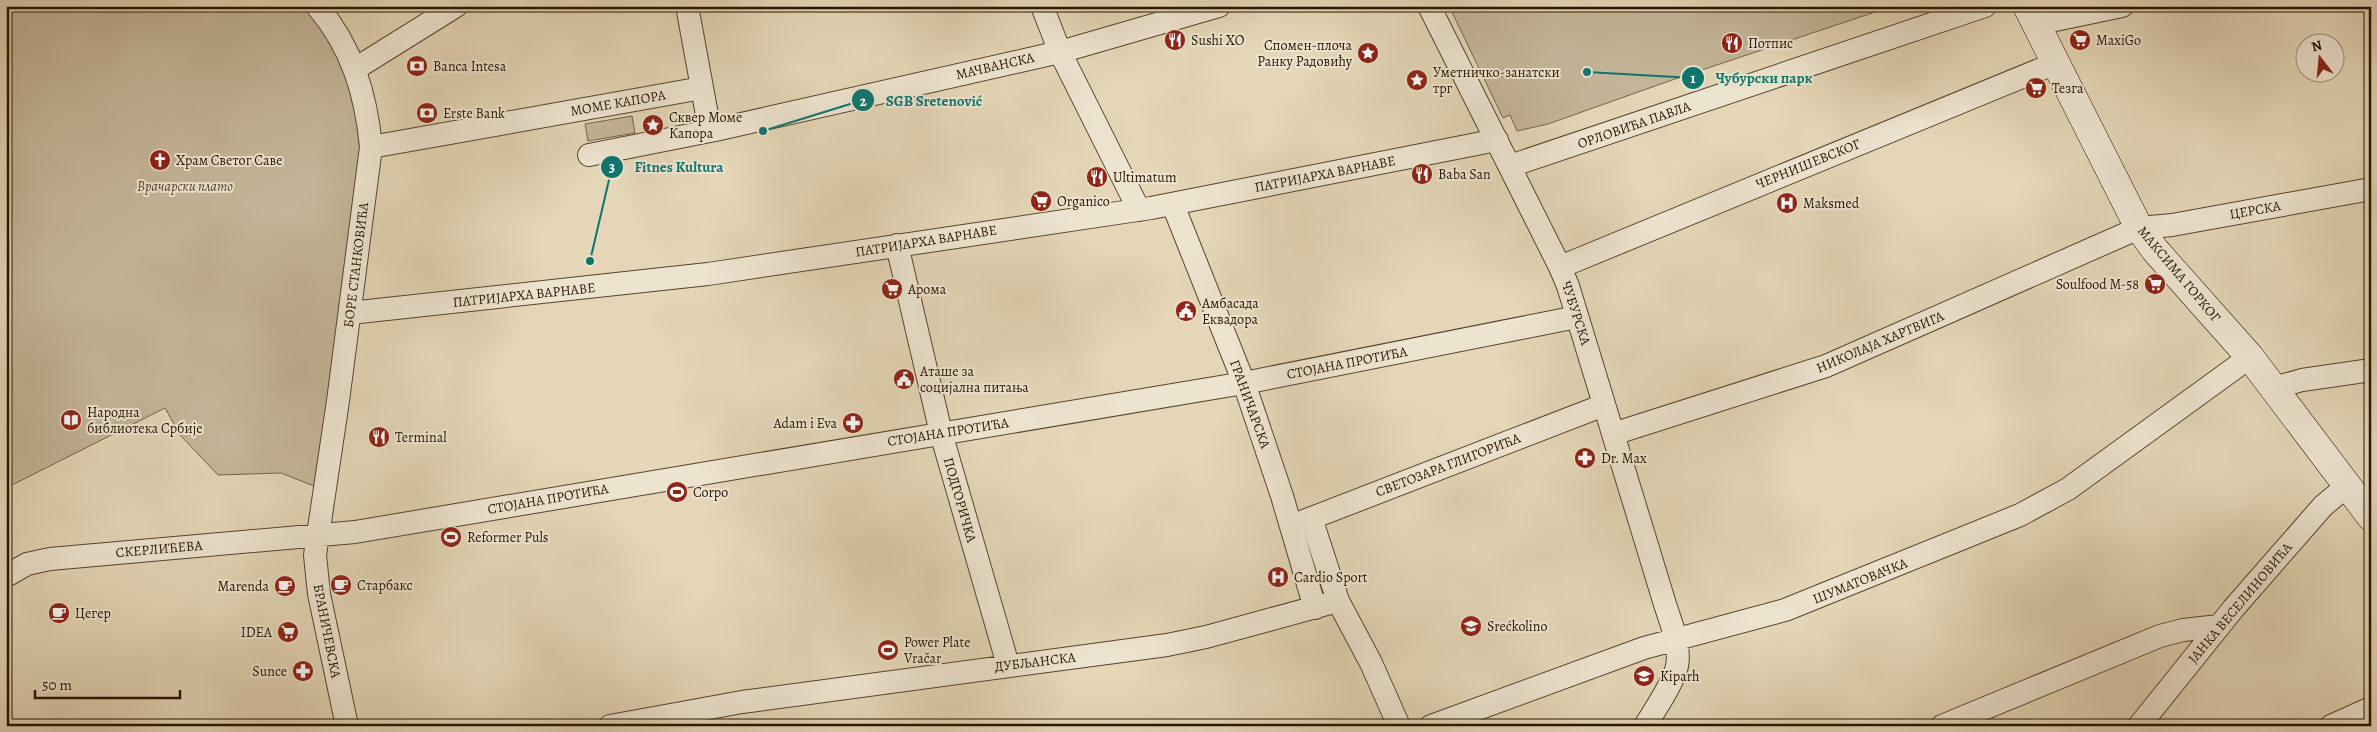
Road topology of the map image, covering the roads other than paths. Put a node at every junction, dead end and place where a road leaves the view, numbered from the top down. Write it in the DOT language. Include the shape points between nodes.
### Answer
graph roads {
  1 [pos="317,6"];
  2 [pos="456,6"];
  3 [pos="687,6"];
  4 [pos="1042,6"];
  5 [pos="1219,6"];
  6 [pos="1429,6"];
  7 [pos="1985,6"];
  8 [pos="2122,6"];
  9 [pos="2032,15"];
  10 [pos="1060,52"];
  11 [pos="2056,62"];
  12 [pos="355,69"];
  13 [pos="702,88"];
  14 [pos="710,131"];
  15 [pos="1497,140"];
  16 [pos="371,147"];
  17 [pos="589,155"];
  18 [pos="1510,166"];
  19 [pos="2371,189"];
  20 [pos="1173,205"];
  21 [pos="1139,210"];
  22 [pos="2139,228"];
  23 [pos="897,245"];
  24 [pos="1560,266"];
  25 [pos="350,313"];
  26 [pos="1577,317"];
  27 [pos="2250,357"];
  28 [pos="2371,370"];
  29 [pos="1244,383"];
  30 [pos="2274,388"];
  31 [pos="1604,405"];
  32 [pos="941,433"];
  33 [pos="1613,434"];
  34 [pos="2347,486"];
  35 [pos="2371,517"];
  36 [pos="1301,522"];
  37 [pos="316,536"];
  38 [pos="6,576"];
  39 [pos="1338,602"];
  40 [pos="1316,608"];
  41 [pos="2219,626"];
  42 [pos="1675,638"];
  43 [pos="1008,666"];
  44 [pos="2371,708"];
  45 [pos="347,726"];
  46 [pos="610,726"];
  47 [pos="1399,726"];
  48 [pos="1431,726"];
  49 [pos="1645,726"];
  50 [pos="1942,726"];
  51 [pos="2139,726"];
  52 [pos="2331,726"];
  1 -- 12 [label="street, БОРЕ СТАНКОВИЋА" via="345,46"];
  2 -- 12 [label="street"];
  3 -- 13 [label="street"];
  4 -- 10 [label="street"];
  5 -- 10 [label="street, МАЧВАНСКА"];
  6 -- 15 [label="street, ЧУБУРСКА"];
  7 -- 18 [label="street, ОРЛОВИЋА ПАВЛА"];
  8 -- 9 [label="street"];
  9 -- 11 [label="main road, МАКСИМА ГОРКОГ"];
  10 -- 14 [label="street, МАЧВАНСКА"];
  10 -- 21 [label="street"];
  11 -- 22 [label="main road, МАКСИМА ГОРКОГ"];
  11 -- 24 [label="street, ЧЕРНИШЕВСКОГ"];
  12 -- 16 [label="street, БОРЕ СТАНКОВИЋА" via="368,119"];
  13 -- 14 [label="street"];
  13 -- 16 [label="street, МОМЕ КАПОРА"];
  14 -- 17 [label="street"];
  15 -- 18 [label="street, ЧУБУРСКА"];
  15 -- 20 [label="street, ПАТРИЈАРХА ВАРНАВЕ"];
  16 -- 25 [label="street, БОРЕ СТАНКОВИЋА"];
  18 -- 24 [label="street, ЧУБУРСКА"];
  19 -- 22 [label="street, ЦЕРСКА" via="2172,225"];
  20 -- 21 [label="street, ПАТРИЈАРХА ВАРНАВЕ"];
  20 -- 29 [label="street, ГРАНИЧАРСКА"];
  21 -- 23 [label="street, ПАТРИЈАРХА ВАРНАВЕ"];
  22 -- 27 [label="main road, МАКСИМА ГОРКОГ"];
  22 -- 33 [label="street, НИКОЛАЈА ХАРТВИГА" via="1826,366"];
  23 -- 25 [label="street, ПАТРИЈАРХА ВАРНАВЕ" via="708,274"];
  23 -- 32 [label="street, ПОДГОРИЧКА"];
  24 -- 26 [label="street, ЧУБУРСКА"];
  25 -- 37 [label="street, БОРЕ СТАНКОВИЋА"];
  26 -- 29 [label="street, СТОЈАНА ПРОТИЋА"];
  26 -- 31 [label="street, ЧУБУРСКА"];
  27 -- 30 [label="main road, МАКСИМА ГОРКОГ"];
  27 -- 42 [label="street, ШУМАТОВАЧКА" via="2043,504 1816,599 1739,624"];
  28 -- 30 [label="street" via="2302,380"];
  29 -- 32 [label="street, СТОЈАНА ПРОТИЋА"];
  29 -- 36 [label="street, ГРАНИЧАРСКА"];
  30 -- 34 [label="main road, МАКСИМА ГОРКОГ"];
  31 -- 33 [label="street, ЧУБУРСКА"];
  31 -- 36 [label="street, СВЕТОЗАРА ГЛИГОРИЋА"];
  32 -- 37 [label="street, СТОЈАНА ПРОТИЋА"];
  32 -- 43 [label="street, ПОДГОРИЧКА"];
  33 -- 42 [label="street, ЧУБУРСКА"];
  34 -- 35 [label="main road, МАКСИМА ГОРКОГ"];
  34 -- 41 [label="street, ЈАНКА ВЕСЕЛИНОВИЋА" via="2322,506"];
  36 -- 39 [label="street, ГРАНИЧАРСКА"];
  36 -- 40 [label="street, ГРАНИЧАРСКА"];
  37 -- 38 [label="street, СКЕРЛИЋЕВА" via="50,559 27,564"];
  37 -- 45 [label="street, БРАНИЧЕВСКА" via="319,594"];
  39 -- 40 [label="street, ДУБЉАНСКА"];
  39 -- 47 [label="street, ГРАНИЧАРСКА" via="1371,663"];
  40 -- 43 [label="street, ДУБЉАНСКА" via="1167,645"];
  41 -- 50 [label="street" via="2160,636"];
  41 -- 51 [label="street, ЈАНКА ВЕСЕЛИНОВИЋА"];
  42 -- 48 [label="street, ШУМАТОВАЧКА"];
  42 -- 49 [label="street, ЧУБУРСКА" via="1678,654 1674,676"];
  43 -- 46 [label="street, ДУБЉАНСКА" via="742,702"];
  44 -- 52 [label="street"];
}
